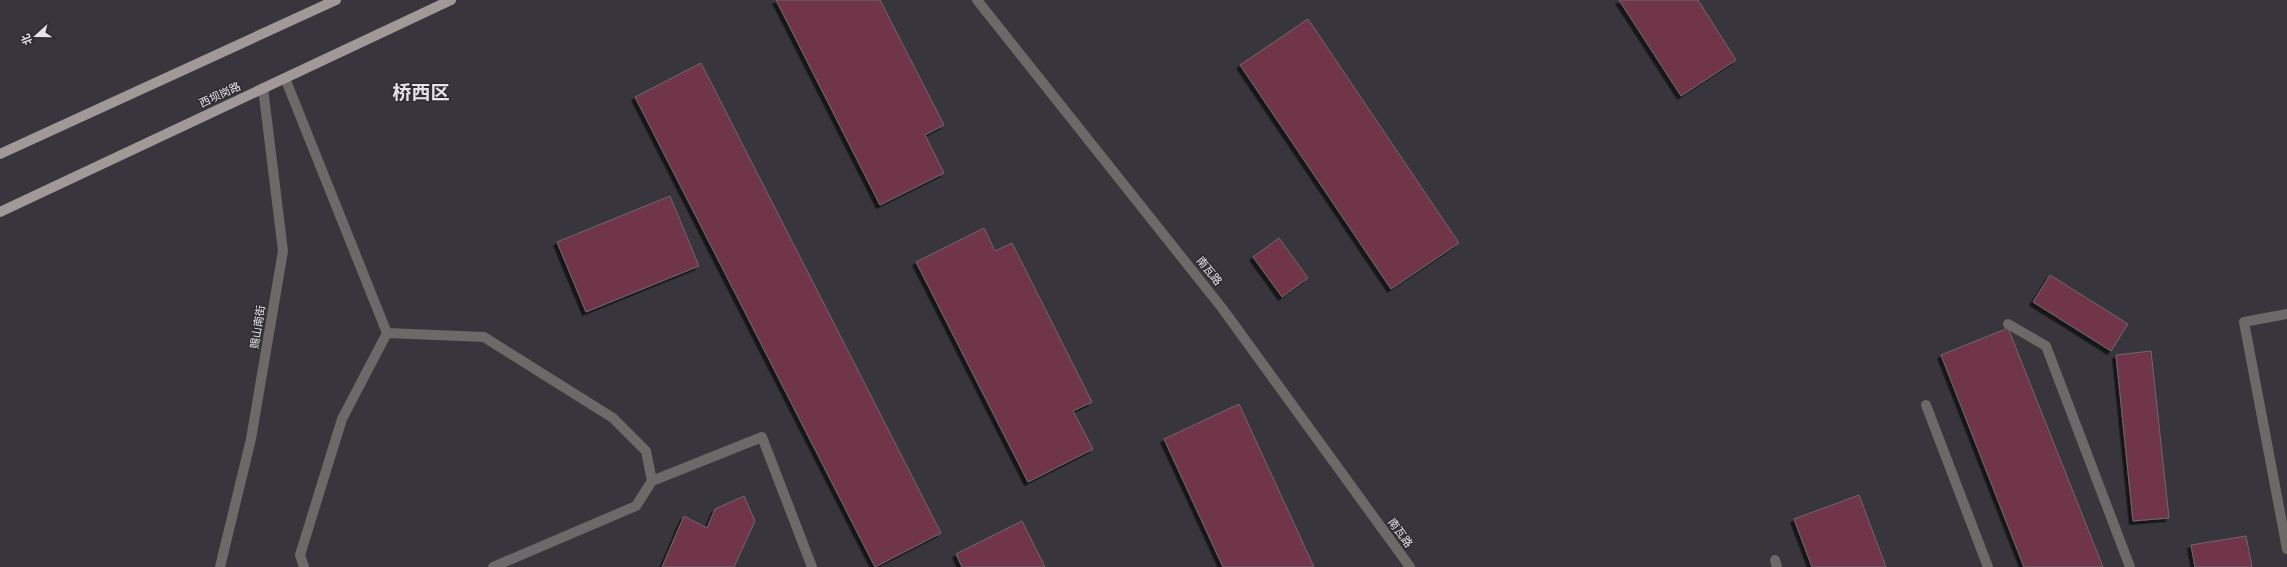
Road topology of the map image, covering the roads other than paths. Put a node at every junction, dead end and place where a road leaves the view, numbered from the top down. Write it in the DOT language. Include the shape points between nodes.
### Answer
graph roads {
  1 [pos="336,0"];
  2 [pos="451,0"];
  3 [pos="977,0"];
  4 [pos="285,78"];
  5 [pos="263,88"];
  6 [pos="0,154"];
  7 [pos="0,212"];
  8 [pos="2287,314"];
  9 [pos="2008,324"];
  10 [pos="387,333"];
  11 [pos="1926,405"];
  12 [pos="652,481"];
  13 [pos="2287,549"];
  14 [pos="220,567"];
  15 [pos="304,567"];
  16 [pos="493,567"];
  17 [pos="812,567"];
  18 [pos="1410,567"];
  19 [pos="1988,567"];
  20 [pos="2130,567"];
  1 -- 6 [label="main road"];
  2 -- 4 [label="main road, 西坝岗路"];
  3 -- 18 [label="street, 南瓦路" via="1222,308"];
  4 -- 5 [label="main road, 西坝岗路"];
  4 -- 10 [label="street"];
  5 -- 7 [label="main road, 西坝岗路"];
  5 -- 14 [label="street, 赐山南街" via="283,251 251,439"];
  8 -- 13 [label="street" via="2244,322"];
  9 -- 20 [label="street" via="2046,346"];
  10 -- 12 [label="street" via="484,337 613,418 646,451"];
  10 -- 15 [label="street" via="342,420 300,555"];
  11 -- 19 [label="street"];
  12 -- 16 [label="street" via="636,506"];
  12 -- 17 [label="street" via="762,437"];
}
